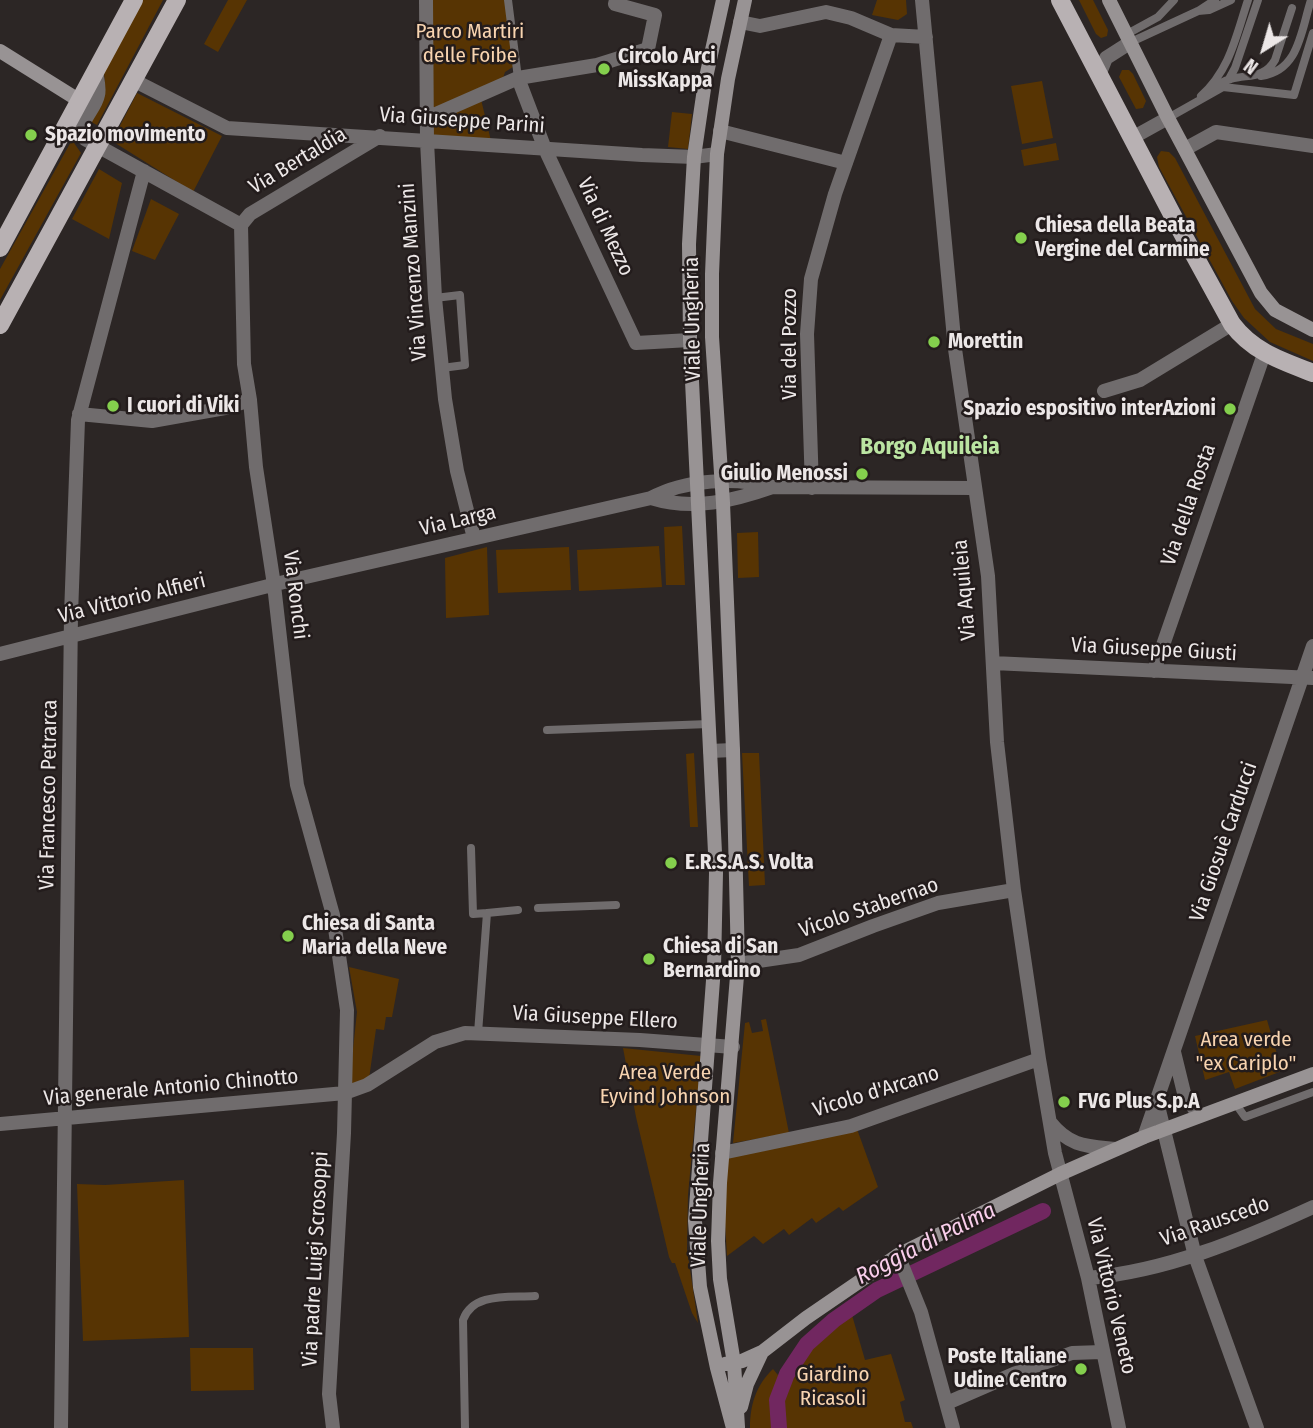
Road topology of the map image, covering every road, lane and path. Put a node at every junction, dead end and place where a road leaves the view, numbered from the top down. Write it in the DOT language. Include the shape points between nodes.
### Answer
graph roads {
  1 [pos="134,0"];
  2 [pos="177,0"];
  3 [pos="426,0"];
  4 [pos="508,0"];
  5 [pos="723,0"];
  6 [pos="745,0"];
  7 [pos="922,0"];
  8 [pos="1060,0"];
  9 [pos="1109,0"];
  10 [pos="1174,0"];
  11 [pos="1215,0"];
  12 [pos="1231,0"];
  13 [pos="1248,0"];
  14 [pos="1258,0"];
  15 [pos="1311,0"];
  16 [pos="616,2"];
  17 [pos="1292,8"];
  18 [pos="1198,11"];
  19 [pos="740,22"];
  20 [pos="1313,33"];
  21 [pos="891,35"];
  22 [pos="926,37"];
  23 [pos="1129,38"];
  24 [pos="0,51"];
  25 [pos="96,71"];
  26 [pos="1100,73"];
  27 [pos="1257,76"];
  28 [pos="518,78"];
  29 [pos="1229,79"];
  30 [pos="134,80"];
  31 [pos="1204,94"];
  32 [pos="80,101"];
  33 [pos="1195,103"];
  34 [pos="700,113"];
  35 [pos="427,118"];
  36 [pos="1168,118"];
  37 [pos="721,124"];
  38 [pos="380,136"];
  39 [pos="1132,138"];
  40 [pos="427,141"];
  41 [pos="97,146"];
  42 [pos="1313,146"];
  43 [pos="545,149"];
  44 [pos="1185,149"];
  45 [pos="717,154"];
  46 [pos="694,157"];
  47 [pos="846,163"];
  48 [pos="144,171"];
  49 [pos="241,225"];
  50 [pos="0,248"];
  51 [pos="435,298"];
  52 [pos="1232,324"];
  53 [pos="0,325"];
  54 [pos="1313,330"];
  55 [pos="690,340"];
  56 [pos="1264,354"];
  57 [pos="442,368"];
  58 [pos="1313,373"];
  59 [pos="1104,391"];
  60 [pos="250,400"];
  61 [pos="79,414"];
  62 [pos="722,482"];
  63 [pos="697,484"];
  64 [pos="773,487"];
  65 [pos="812,488"];
  66 [pos="974,488"];
  67 [pos="651,498"];
  68 [pos="723,503"];
  69 [pos="698,504"];
  70 [pos="474,538"];
  71 [pos="274,585"];
  72 [pos="71,636"];
  73 [pos="1313,646"];
  74 [pos="0,654"];
  75 [pos="993,663"];
  76 [pos="1154,671"];
  77 [pos="1308,678"];
  78 [pos="709,724"];
  79 [pos="547,730"];
  80 [pos="733,750"];
  81 [pos="710,751"];
  82 [pos="471,848"];
  83 [pos="1014,890"];
  84 [pos="616,905"];
  85 [pos="538,908"];
  86 [pos="518,910"];
  87 [pos="487,913"];
  88 [pos="738,964"];
  89 [pos="478,1032"];
  90 [pos="709,1045"];
  91 [pos="733,1047"];
  92 [pos="1173,1050"];
  93 [pos="1039,1059"];
  94 [pos="1313,1074"];
  95 [pos="1313,1092"];
  96 [pos="345,1093"];
  97 [pos="1157,1100"];
  98 [pos="1236,1103"];
  99 [pos="1199,1116"];
  100 [pos="65,1118"];
  101 [pos="1050,1121"];
  102 [pos="0,1124"];
  103 [pos="1163,1130"];
  104 [pos="1143,1137"];
  105 [pos="1116,1149"];
  106 [pos="722,1153"];
  107 [pos="1060,1174"];
  108 [pos="1313,1207"];
  109 [pos="898,1255"];
  110 [pos="1195,1256"];
  111 [pos="1088,1278"];
  112 [pos="535,1296"];
  113 [pos="728,1331"];
  114 [pos="762,1352"];
  115 [pos="1102,1352"];
  116 [pos="715,1360"];
  117 [pos="734,1363"];
  118 [pos="736,1380"];
  119 [pos="947,1403"];
  120 [pos="727,1411"];
  121 [pos="736,1426"];
  122 [pos="61,1428"];
  123 [pos="333,1428"];
  124 [pos="466,1428"];
  125 [pos="953,1428"];
  126 [pos="1119,1428"];
  127 [pos="1257,1428"];
  1 -- 25 [label="main road"];
  2 -- 30 [label="main road"];
  3 -- 35 [label="street, Via Vincenzo Manzini"];
  4 -- 28 [label="lane"];
  5 -- 34 [label="street, Viale Ungheria"];
  6 -- 19 [label="street, Viale Ungheria"];
  7 -- 22 [label="street, Via Aquileia"];
  8 -- 26 [label="main road"];
  9 -- 23 [label="street"];
  10 -- 23 [label="lane"];
  11 -- 18 [label="lane"];
  12 -- 18 [label="lane"];
  13 -- 31 [label="lane" via="1225,68"];
  14 -- 29 [label="lane"];
  15 -- 27 [label="lane" via="1290,62 1275,73"];
  16 -- 28 [label="street" via="655,15 648,49 597,65"];
  17 -- 27 [label="lane" via="1275,60"];
  18 -- 23 [label="lane"];
  19 -- 21 [label="street" via="760,26 826,12"];
  19 -- 37 [label="street, Viale Ungheria"];
  20 -- 33 [label="lane" via="1294,95 1223,87"];
  21 -- 22 [label="street"];
  21 -- 47 [label="street, Via del Pozzo"];
  22 -- 66 [label="street, Via Aquileia" via="955,349"];
  23 -- 26 [label="street" via="1106,58"];
  23 -- 36 [label="street"];
  24 -- 32 [label="street"];
  25 -- 32 [label="main road"];
  25 -- 41 [label="street" via="99,95 82,132"];
  26 -- 39 [label="main road"];
  27 -- 29 [label="lane"];
  28 -- 35 [label="street"];
  28 -- 43 [label="street, Via di Mezzo"];
  29 -- 31 [label="lane"];
  30 -- 38 [label="street, Via Giuseppe Parini" via="227,128"];
  30 -- 41 [label="main road"];
  31 -- 33 [label="lane"];
  32 -- 50 [label="main road"];
  33 -- 36 [label="lane"];
  34 -- 37 [label="street"];
  34 -- 46 [label="street, Viale Ungheria"];
  35 -- 40 [label="street, Via Vincenzo Manzini"];
  36 -- 39 [label="street"];
  36 -- 44 [label="street"];
  37 -- 45 [label="street, Viale Ungheria"];
  37 -- 47 [label="street"];
  38 -- 40 [label="street, Via Giuseppe Parini"];
  38 -- 49 [label="street, Via Bertaldia" via="250,214"];
  39 -- 52 [label="main road"];
  40 -- 43 [label="street, Via Giuseppe Parini"];
  40 -- 51 [label="street, Via Vincenzo Manzini"];
  41 -- 48 [label="street"];
  41 -- 53 [label="main road"];
  42 -- 44 [label="street" via="1216,132"];
  43 -- 46 [label="street, Via Giuseppe Parini"];
  43 -- 55 [label="street, Via di Mezzo" via="636,343"];
  44 -- 54 [label="street" via="1261,293 1275,310"];
  45 -- 46 [label="street"];
  45 -- 62 [label="street, Viale Ungheria" via="712,326"];
  46 -- 55 [label="street, Viale Ungheria"];
  47 -- 65 [label="street, Via del Pozzo" via="811,279 807,334"];
  48 -- 49 [label="street"];
  48 -- 61 [label="street, Via Francesco Petrarca"];
  49 -- 60 [label="street, Via Ronchi" via="244,363"];
  51 -- 57 [label="street, Via Vincenzo Manzini"];
  51 -- 57 [label="lane" via="460,295 465,365"];
  52 -- 56 [label="main road"];
  52 -- 59 [label="street" via="1140,380"];
  55 -- 63 [label="street, Viale Ungheria"];
  56 -- 58 [label="main road"];
  56 -- 76 [label="street, Via della Rosta"];
  57 -- 70 [label="street, Via Vincenzo Manzini" via="457,471"];
  60 -- 61 [label="street" via="152,421"];
  60 -- 71 [label="street, Via Ronchi"];
  61 -- 72 [label="street, Via Francesco Petrarca"];
  62 -- 63 [label="street"];
  62 -- 64 [label="street"];
  62 -- 68 [label="street, Viale Ungheria"];
  63 -- 67 [label="street, Via Larga"];
  63 -- 69 [label="street, Viale Ungheria"];
  64 -- 65 [label="street"];
  64 -- 68 [label="street"];
  65 -- 66 [label="street"];
  66 -- 75 [label="street, Via Aquileia" via="988,576"];
  67 -- 69 [label="street, Via Larga"];
  67 -- 70 [label="street, Via Larga"];
  68 -- 69 [label="street"];
  68 -- 80 [label="street, Viale Ungheria"];
  69 -- 78 [label="street, Viale Ungheria"];
  70 -- 71 [label="street, Via Larga"];
  71 -- 72 [label="street, Via Vittorio Alfieri"];
  71 -- 96 [label="street, Via Ronchi" via="297,785 333,915 341,967 347,1010"];
  72 -- 74 [label="street, Via Vittorio Alfieri"];
  72 -- 100 [label="street, Via Francesco Petrarca"];
  73 -- 77 [label="street, Via Giosuè Carducci"];
  75 -- 76 [label="street, Via Giuseppe Giusti"];
  75 -- 83 [label="street, Via Aquileia"];
  76 -- 77 [label="street, Via Giuseppe Giusti"];
  77 -- 92 [label="street, Via Giosuè Carducci"];
  78 -- 79 [label="lane"];
  78 -- 81 [label="street, Viale Ungheria"];
  80 -- 81 [label="street"];
  80 -- 88 [label="street, Viale Ungheria"];
  81 -- 90 [label="street, Viale Ungheria" via="716,873"];
  82 -- 87 [label="lane" via="473,914"];
  83 -- 88 [label="street, Vicolo Stabernao" via="928,906 799,955"];
  83 -- 93 [label="street, Via Aquileia"];
  84 -- 85 [label="lane"];
  86 -- 87 [label="lane"];
  87 -- 89 [label="lane"];
  88 -- 91 [label="street, Viale Ungheria"];
  89 -- 90 [label="street, Via Giuseppe Ellero"];
  89 -- 96 [label="street, Via Giuseppe Ellero" via="435,1042 367,1085"];
  90 -- 91 [label="street"];
  90 -- 116 [label="street, Viale Ungheria" via="695,1221 700,1287"];
  91 -- 106 [label="street, Viale Ungheria"];
  92 -- 97 [label="street, Via Giosuè Carducci"];
  92 -- 99 [label="street" via="1184,1093"];
  93 -- 101 [label="street, Via Aquileia"];
  93 -- 106 [label="street, Vicolo d'Arcano" via="851,1126"];
  94 -- 98 [label="street"];
  95 -- 98 [label="lane" via="1245,1117"];
  96 -- 100 [label="street, Via generale Antonio Chinotto"];
  96 -- 123 [label="street, Via padre Luigi Scrosoppi" via="329,1394"];
  97 -- 103 [label="street, Via Giosuè Carducci"];
  97 -- 104 [label="street, Via Giosuè Carducci"];
  98 -- 99 [label="street"];
  99 -- 103 [label="street"];
  100 -- 102 [label="street, Via generale Antonio Chinotto"];
  100 -- 122 [label="street, Via Francesco Petrarca"];
  101 -- 105 [label="street" via="1070,1141"];
  101 -- 107 [label="street, Via Aquileia"];
  103 -- 104 [label="street"];
  103 -- 110 [label="street, Via Giosuè Carducci"];
  104 -- 105 [label="street"];
  105 -- 107 [label="street"];
  106 -- 113 [label="street, Viale Ungheria" via="718,1241"];
  107 -- 109 [label="street"];
  107 -- 111 [label="street, Via Vittorio Veneto"];
  108 -- 110 [label="street, Via Rauscedo"];
  109 -- 114 [label="street"];
  109 -- 119 [label="street" via="921,1312"];
  110 -- 111 [label="street, Via Rauscedo"];
  110 -- 127 [label="street, Via Giosuè Carducci"];
  111 -- 115 [label="street, Via Vittorio Veneto"];
  112 -- 124 [label="lane" via="479,1300 466,1311"];
  113 -- 114 [label="street" via="743,1349"];
  113 -- 117 [label="street, Viale Ungheria"];
  114 -- 117 [label="street"];
  114 -- 118 [label="street"];
  114 -- 121 [label="street" via="747,1384"];
  115 -- 119 [label="street" via="1072,1353"];
  115 -- 126 [label="street, Via Vittorio Veneto"];
  116 -- 117 [label="street"];
  116 -- 120 [label="street, Viale Ungheria"];
  117 -- 118 [label="street, Viale Ungheria"];
  118 -- 120 [label="street"];
  118 -- 121 [label="street, Viale Ungheria"];
  119 -- 125 [label="street"];
  120 -- 121 [label="street, Viale Ungheria"];
}
